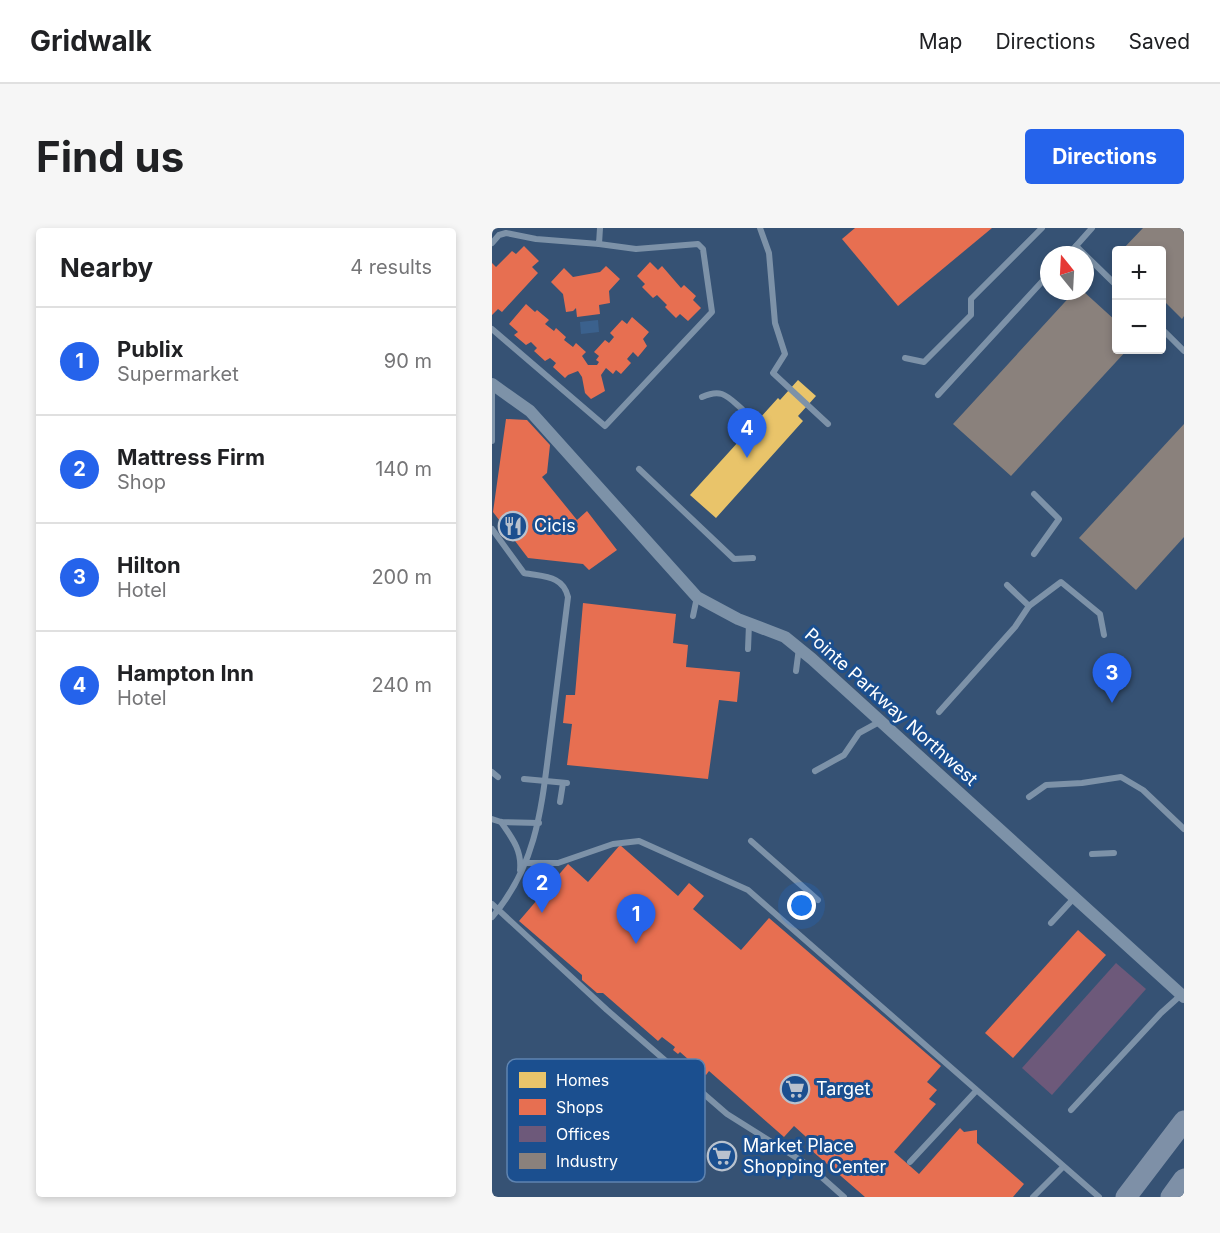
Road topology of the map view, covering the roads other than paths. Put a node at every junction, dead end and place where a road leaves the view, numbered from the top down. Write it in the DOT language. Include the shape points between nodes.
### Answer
graph roads {
  1 [pos="600,228"];
  2 [pos="760,228"];
  3 [pos="1042,228"];
  4 [pos="1092,228"];
  5 [pos="492,243"];
  6 [pos="599,244"];
  7 [pos="1076,246"];
  8 [pos="1094,264"];
  9 [pos="1112,281"];
  10 [pos="1040,284"];
  11 [pos="492,329"];
  12 [pos="1166,334"];
  13 [pos="1184,351"];
  14 [pos="905,358"];
  15 [pos="492,384"];
  16 [pos="938,395"];
  17 [pos="702,397"];
  18 [pos="742,409"];
  19 [pos="828,424"];
  20 [pos="492,441"];
  21 [pos="639,469"];
  22 [pos="1034,494"];
  23 [pos="492,529"];
  24 [pos="1034,554"];
  25 [pos="753,558"];
  26 [pos="1007,585"];
  27 [pos="697,597"];
  28 [pos="1029,606"];
  29 [pos="693,616"];
  30 [pos="749,623"];
  31 [pos="1104,635"];
  32 [pos="799,648"];
  33 [pos="748,649"];
  34 [pos="796,671"];
  35 [pos="939,712"];
  36 [pos="882,721"];
  37 [pos="815,771"];
  38 [pos="492,772"];
  39 [pos="498,777"];
  40 [pos="524,779"];
  41 [pos="546,780"];
  42 [pos="1029,797"];
  43 [pos="560,802"];
  44 [pos="492,819"];
  45 [pos="501,822"];
  46 [pos="539,823"];
  47 [pos="1184,830"];
  48 [pos="751,841"];
  49 [pos="1114,853"];
  50 [pos="1092,854"];
  51 [pos="525,863"];
  52 [pos="519,879"];
  53 [pos="1075,897"];
  54 [pos="818,900"];
  55 [pos="492,904"];
  56 [pos="499,910"];
  57 [pos="492,917"];
  58 [pos="1051,923"];
  59 [pos="1183,996"];
  60 [pos="664,1059"];
  61 [pos="976,1090"];
  62 [pos="705,1095"];
  63 [pos="1071,1110"];
  64 [pos="1184,1121"];
  65 [pos="910,1162"];
  66 [pos="1064,1167"];
  67 [pos="1184,1179"];
  68 [pos="844,1197"];
  69 [pos="1033,1197"];
  70 [pos="1099,1197"];
  71 [pos="1126,1197"];
  72 [pos="1171,1197"];
  1 -- 6 [label="lane"];
  2 -- 19 [label="lane" via="769,254 775,323 785,354 773,374"];
  3 -- 14 [label="lane" via="971,299 971,315 924,362"];
  4 -- 7 [label="lane"];
  5 -- 6 [label="lane" via="506,233"];
  6 -- 11 [label="lane" via="636,249 698,244 703,249 712,312 605,426"];
  8 -- 9 [label="lane"];
  10 -- 16 [label="lane"];
  12 -- 13 [label="lane"];
  15 -- 20 [label="lane"];
  15 -- 27 [label="street, Pointe Parkway Northwest" via="530,411"];
  17 -- 18 [label="lane" via="713,392 725,394"];
  21 -- 25 [label="lane" via="734,559"];
  22 -- 24 [label="lane" via="1059,519"];
  23 -- 41 [label="lane" via="524,573 557,580 566,587 568,597"];
  26 -- 28 [label="lane"];
  27 -- 29 [label="lane"];
  27 -- 30 [label="street, Pointe Parkway Northwest"];
  28 -- 31 [label="lane" via="1061,582 1100,614"];
  28 -- 35 [label="lane"];
  30 -- 32 [label="street, Pointe Parkway Northwest" via="785,637"];
  30 -- 33 [label="lane"];
  32 -- 34 [label="lane"];
  32 -- 36 [label="street, Pointe Parkway Northwest"];
  36 -- 37 [label="lane" via="859,733 844,755"];
  36 -- 53 [label="street, Pointe Parkway Northwest"];
  38 -- 39 [label="lane"];
  40 -- 41 [label="lane"];
  41 -- 43 [label="lane" via="565,783"];
  41 -- 46 [label="lane"];
  42 -- 47 [label="lane" via="1046,785 1121,777 1143,790"];
  44 -- 45 [label="lane"];
  45 -- 46 [label="lane"];
  45 -- 52 [label="lane" via="521,857"];
  46 -- 51 [label="lane"];
  48 -- 54 [label="lane"];
  49 -- 50 [label="lane"];
  51 -- 52 [label="lane"];
  51 -- 61 [label="lane" via="558,863 613,844 639,841 748,890"];
  52 -- 56 [label="lane"];
  53 -- 58 [label="lane"];
  53 -- 59 [label="street, Pointe Parkway Northwest"];
  55 -- 56 [label="lane"];
  56 -- 57 [label="lane"];
  56 -- 60 [label="lane"];
  59 -- 63 [label="lane" via="1161,1012"];
  61 -- 65 [label="lane"];
  61 -- 66 [label="lane"];
  62 -- 68 [label="lane" via="727,1114 808,1166"];
  64 -- 71 [label="highway"];
  66 -- 69 [label="lane"];
  66 -- 70 [label="lane"];
  67 -- 72 [label="highway"];
}
